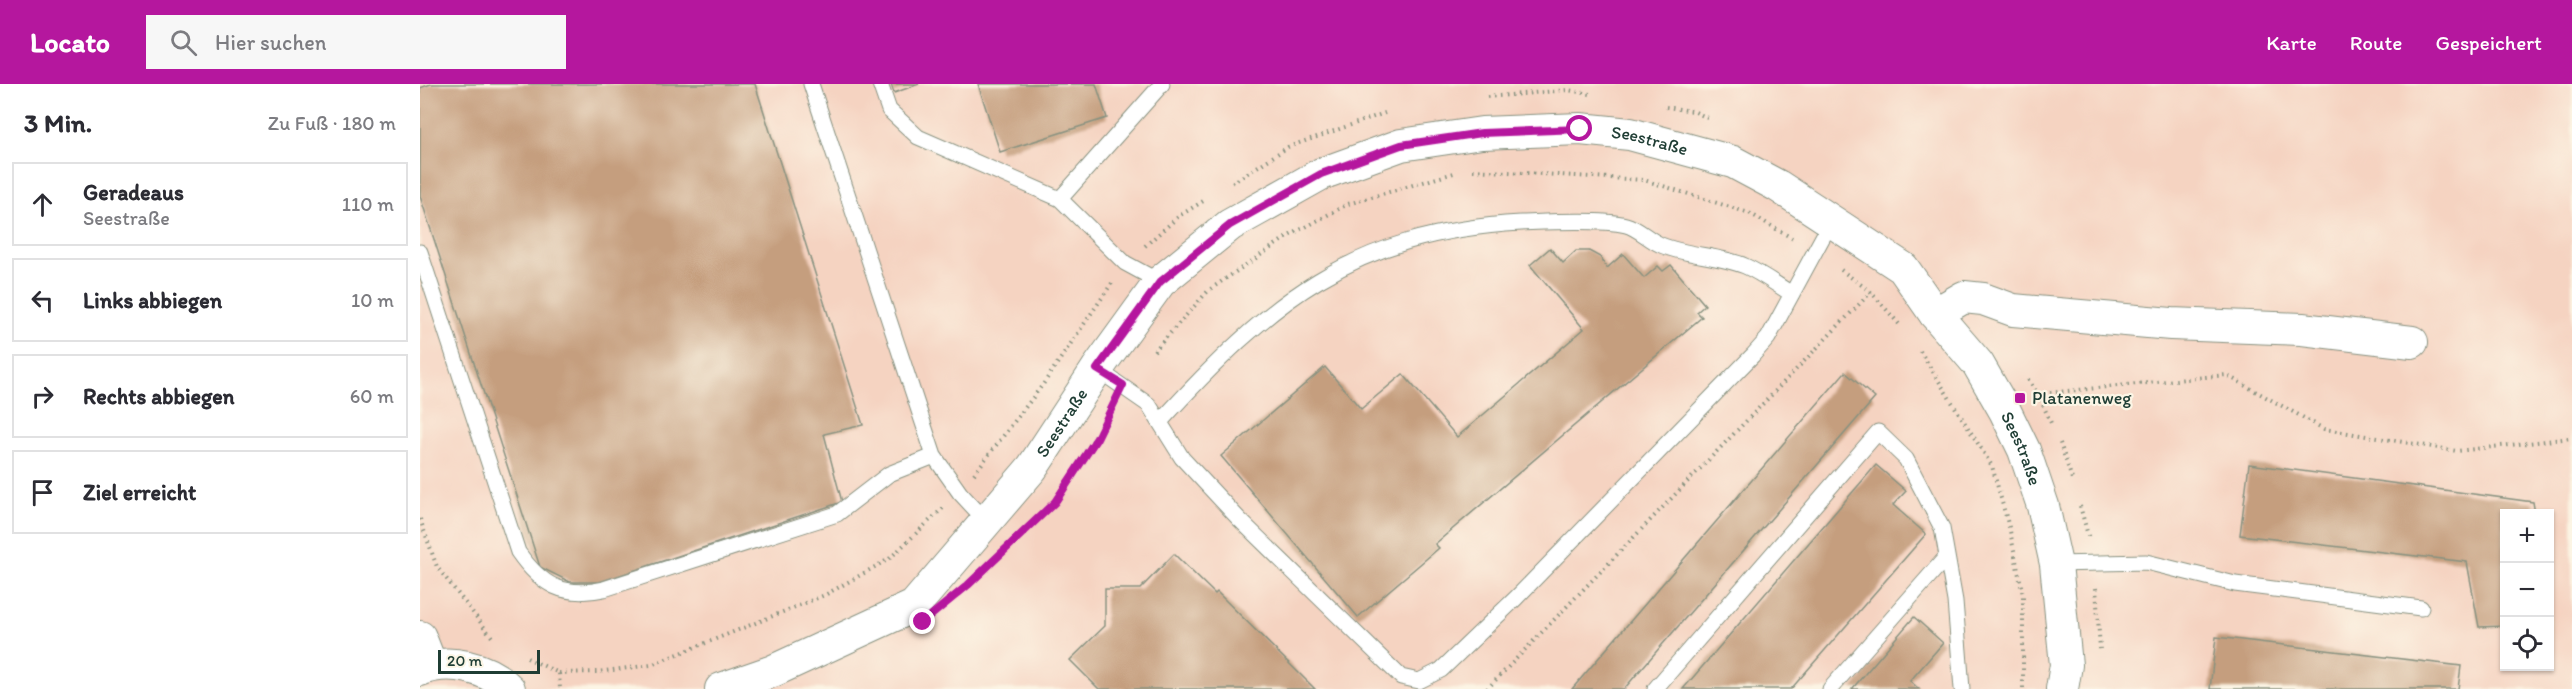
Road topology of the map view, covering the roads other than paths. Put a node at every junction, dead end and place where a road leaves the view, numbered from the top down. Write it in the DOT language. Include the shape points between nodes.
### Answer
graph roads {
  1 [pos="811,84"];
  2 [pos="880,84"];
  3 [pos="1162,84"];
  4 [pos="1060,199"];
  5 [pos="1832,220"];
  6 [pos="420,252"];
  7 [pos="1160,282"];
  8 [pos="1792,294"];
  9 [pos="1935,314"];
  10 [pos="2412,342"];
  11 [pos="1110,377"];
  12 [pos="1160,422"];
  13 [pos="934,456"];
  14 [pos="987,522"];
  15 [pos="1947,556"];
  16 [pos="2056,564"];
  17 [pos="2421,608"];
  18 [pos="420,637"];
  19 [pos="425,668"];
  20 [pos="509,689"];
  21 [pos="721,689"];
  22 [pos="1655,689"];
  23 [pos="1830,689"];
  24 [pos="1962,689"];
  25 [pos="2062,689"];
  1 -- 13 [label="lane"];
  2 -- 4 [label="lane" via="889,110 918,137"];
  3 -- 4 [label="lane"];
  4 -- 7 [label="lane" via="1125,263"];
  5 -- 7 [label="street, Seestraße" via="1733,162 1677,145 1630,134 1580,129 1482,133 1401,145 1321,174 1230,225"];
  5 -- 8 [label="lane"];
  5 -- 9 [label="street, Seestraße" via="1903,268"];
  6 -- 13 [label="lane" via="518,552 532,572 551,585 577,593 604,589 837,514 889,474"];
  7 -- 11 [label="street, Seestraße"];
  8 -- 12 [label="lane" via="1745,266 1662,245 1627,225 1541,222 1477,226 1421,237 1367,254 1309,284 1249,331"];
  8 -- 12 [label="lane" via="1768,338 1753,354 1508,606 1441,670 1419,681 1401,677 1254,534 1182,458"];
  9 -- 10 [label="street" via="1964,297 2013,310 2171,324 2302,329"];
  9 -- 16 [label="street, Seestraße" via="1978,364 2010,420 2037,486"];
  11 -- 12 [label="lane" via="1149,405"];
  11 -- 14 [label="street, Seestraße"];
  13 -- 14 [label="lane"];
  14 -- 21 [label="street, Seestraße" via="914,606 773,671"];
  15 -- 22 [label="lane" via="1942,528 1906,459 1878,432"];
  15 -- 23 [label="lane"];
  15 -- 24 [label="lane"];
  16 -- 17 [label="lane" via="2146,562 2235,584"];
  16 -- 25 [label="street, Seestraße" via="2066,665"];
  18 -- 19 [label="street"];
  19 -- 20 [label="street" via="470,666"];
}
